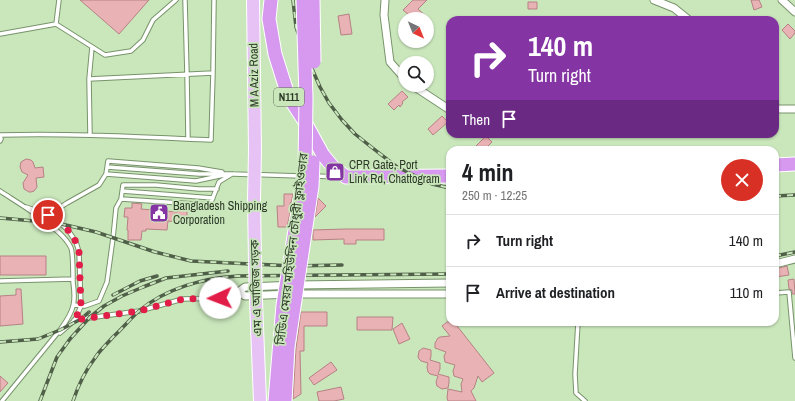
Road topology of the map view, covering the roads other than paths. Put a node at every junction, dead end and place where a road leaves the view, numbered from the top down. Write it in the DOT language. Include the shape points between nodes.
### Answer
graph roads {
  1 [pos="59,0"];
  2 [pos="176,0"];
  3 [pos="185,0"];
  4 [pos="214,0"];
  5 [pos="253,0"];
  6 [pos="272,0"];
  7 [pos="303,0"];
  8 [pos="313,0"];
  9 [pos="385,0"];
  10 [pos="654,0"];
  11 [pos="782,0"];
  12 [pos="795,12"];
  13 [pos="684,16"];
  14 [pos="56,24"];
  15 [pos="0,34"];
  16 [pos="92,46"];
  17 [pos="398,71"];
  18 [pos="213,73"];
  19 [pos="187,74"];
  20 [pos="89,79"];
  21 [pos="423,92"];
  22 [pos="446,107"];
  23 [pos="779,109"];
  24 [pos="795,109"];
  25 [pos="0,135"];
  26 [pos="90,135"];
  27 [pos="188,139"];
  28 [pos="0,141"];
  29 [pos="255,151"];
  30 [pos="795,164"];
  31 [pos="779,165"];
  32 [pos="108,167"];
  33 [pos="106,174"];
  34 [pos="233,174"];
  35 [pos="446,176"];
  36 [pos="346,177"];
  37 [pos="216,189"];
  38 [pos="0,191"];
  39 [pos="122,192"];
  40 [pos="213,198"];
  41 [pos="120,199"];
  42 [pos="22,206"];
  43 [pos="48,215"];
  44 [pos="42,220"];
  45 [pos="795,260"];
  46 [pos="779,263"];
  47 [pos="73,279"];
  48 [pos="0,280"];
  49 [pos="446,283"];
  50 [pos="238,292"];
  51 [pos="779,293"];
  52 [pos="446,294"];
  53 [pos="74,305"];
  54 [pos="81,306"];
  55 [pos="67,320"];
  56 [pos="75,320"];
  57 [pos="578,326"];
  58 [pos="51,340"];
  59 [pos="795,358"];
  60 [pos="2,401"];
  61 [pos="260,401"];
  62 [pos="275,401"];
  63 [pos="285,401"];
  64 [pos="585,401"];
  1 -- 14 [label="lane"];
  2 -- 16 [label="lane" via="153,20 142,40 131,51 105,55"];
  3 -- 19 [label="lane"];
  4 -- 18 [label="lane"];
  5 -- 29 [label="main road, M A Aziz Road"];
  6 -- 36 [label="highway, N111" via="269,19 275,54 287,92 323,155"];
  7 -- 62 [label="highway, সিডিএ মেয়র মহিউদ্দিন চৌধুরী ফ্লাইওভার, bridge" via="305,168 284,305"];
  8 -- 63 [label="highway, bridge" via="315,128 312,186 288,347"];
  9 -- 17 [label="street" via="384,15 390,62"];
  10 -- 13 [label="street" via="674,8"];
  11 -- 12 [label="street"];
  14 -- 15 [label="lane"];
  14 -- 16 [label="lane"];
  16 -- 20 [label="lane"];
  18 -- 19 [label="lane"];
  18 -- 27 [label="lane" via="211,140"];
  19 -- 20 [label="lane"];
  19 -- 27 [label="lane"];
  20 -- 26 [label="lane"];
  21 -- 22 [label="street"];
  23 -- 24 [label="street"];
  25 -- 26 [label="lane"];
  25 -- 28 [label="lane"];
  26 -- 27 [label="lane"];
  29 -- 61 [label="main road, এম এ আজিজ সড়ক, bridge" via="255,262"];
  30 -- 31 [label="highway"];
  32 -- 33 [label="lane"];
  32 -- 34 [label="lane"];
  32 -- 34 [label="lane" via="108,161 198,168"];
  33 -- 34 [label="lane" via="196,181"];
  33 -- 43 [label="lane" via="99,185"];
  34 -- 36 [label="lane"];
  34 -- 37 [label="lane" via="219,182"];
  35 -- 36 [label="highway"];
  37 -- 39 [label="lane" via="123,185"];
  37 -- 40 [label="lane"];
  38 -- 42 [label="lane"];
  39 -- 40 [label="lane"];
  39 -- 41 [label="lane"];
  40 -- 41 [label="lane" via="210,205"];
  41 -- 54 [label="lane" via="116,208 107,282 99,301"];
  42 -- 43 [label="lane"];
  42 -- 44 [label="lane"];
  43 -- 44 [label="lane"];
  43 -- 54 [label="lane" via="68,230 76,242 79,252"];
  44 -- 47 [label="lane" via="59,233 71,249"];
  45 -- 46 [label="street"];
  47 -- 48 [label="lane"];
  47 -- 53 [label="lane"];
  49 -- 50 [label="street" via="245,287"];
  50 -- 52 [label="street" via="246,296"];
  50 -- 56 [label="lane" via="220,298 183,299 139,311"];
  51 -- 59 [label="lane" via="789,292"];
  53 -- 54 [label="lane"];
  53 -- 55 [label="lane"];
  54 -- 56 [label="lane"];
  55 -- 56 [label="lane"];
  55 -- 58 [label="lane"];
  56 -- 58 [label="lane"];
  57 -- 64 [label="lane" via="576,393"];
  58 -- 60 [label="lane"];
}
